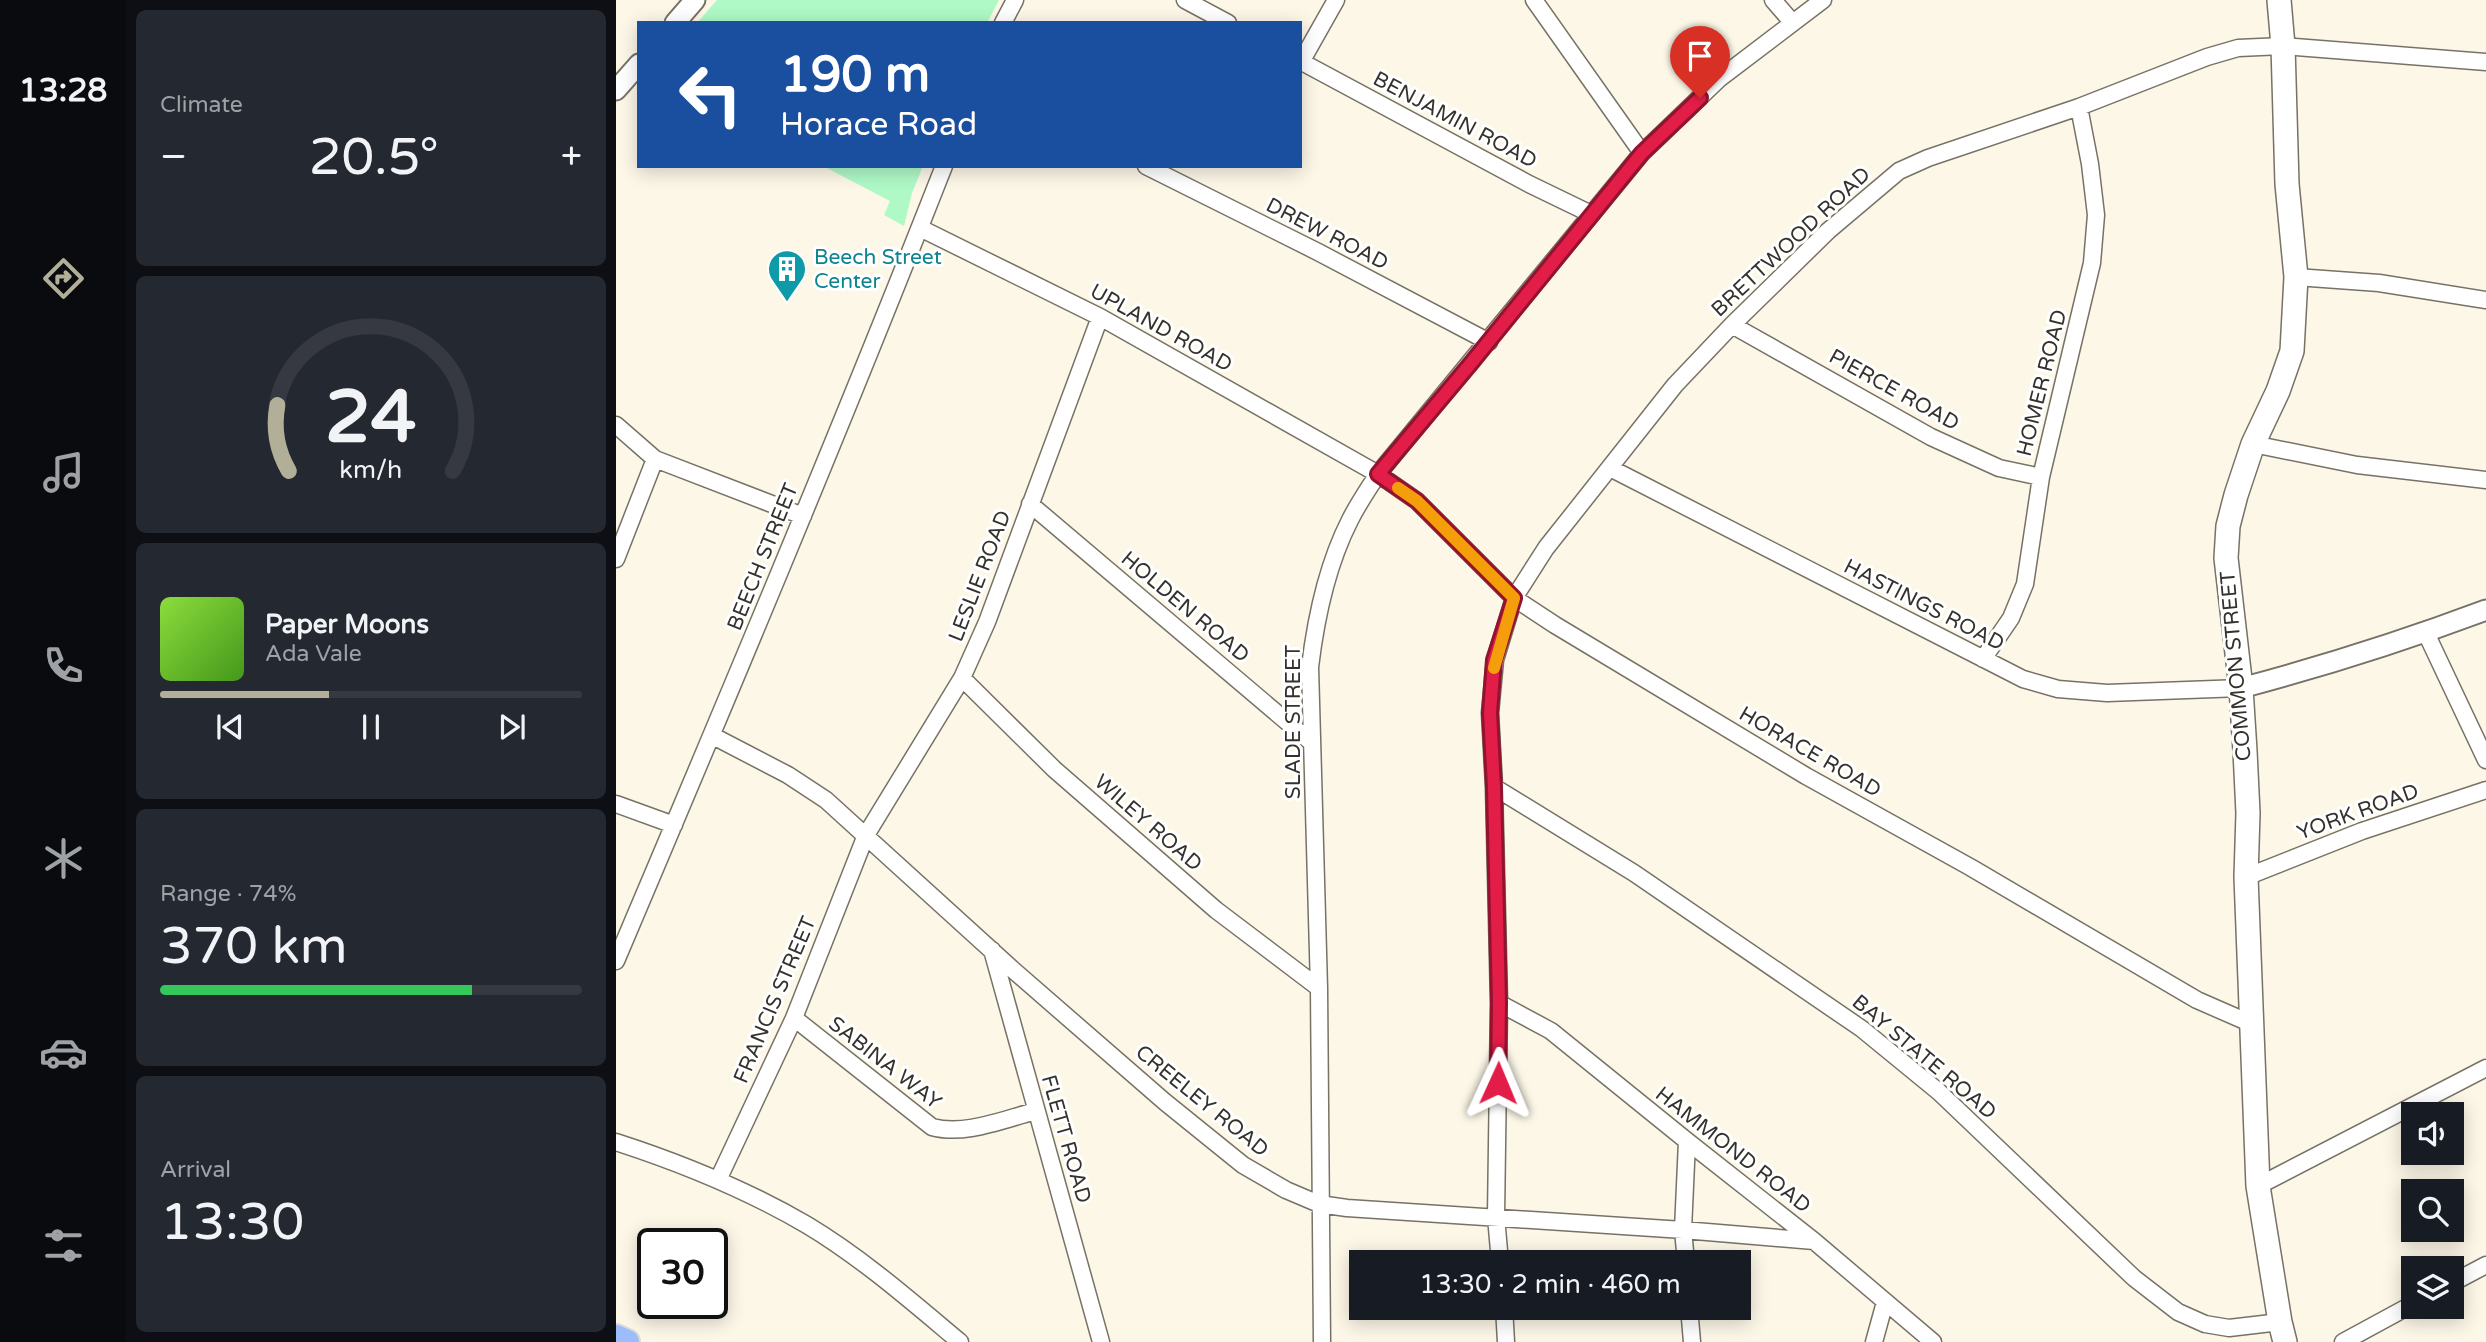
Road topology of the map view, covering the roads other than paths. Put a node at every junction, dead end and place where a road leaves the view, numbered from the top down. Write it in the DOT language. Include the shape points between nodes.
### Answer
graph roads {
  1 [pos="1015,0"];
  2 [pos="1185,0"];
  3 [pos="1336,0"];
  4 [pos="1534,0"];
  5 [pos="1773,0"];
  6 [pos="1823,0"];
  7 [pos="2279,0"];
  8 [pos="688,2"];
  9 [pos="676,21"];
  10 [pos="1004,21"];
  11 [pos="1224,21"];
  12 [pos="1791,22"];
  13 [pos="2283,46"];
  14 [pos="1302,60"];
  15 [pos="2486,62"];
  16 [pos="1302,63"];
  17 [pos="637,68"];
  18 [pos="616,90"];
  19 [pos="2079,107"];
  20 [pos="1642,153"];
  21 [pos="943,168"];
  22 [pos="1150,168"];
  23 [pos="1591,214"];
  24 [pos="920,228"];
  25 [pos="2296,277"];
  26 [pos="2486,300"];
  27 [pos="1100,317"];
  28 [pos="1732,325"];
  29 [pos="1489,342"];
  30 [pos="616,425"];
  31 [pos="2253,444"];
  32 [pos="655,459"];
  33 [pos="1610,468"];
  34 [pos="1378,474"];
  35 [pos="2041,477"];
  36 [pos="2486,480"];
  37 [pos="1030,504"];
  38 [pos="803,516"];
  39 [pos="616,559"];
  40 [pos="1514,598"];
  41 [pos="2486,610"];
  42 [pos="2426,633"];
  43 [pos="1983,659"];
  44 [pos="962,678"];
  45 [pos="2242,688"];
  46 [pos="713,736"];
  47 [pos="1312,743"];
  48 [pos="2486,760"];
  49 [pos="1494,787"];
  50 [pos="2486,790"];
  51 [pos="616,804"];
  52 [pos="674,825"];
  53 [pos="866,835"];
  54 [pos="2246,877"];
  55 [pos="992,948"];
  56 [pos="616,961"];
  57 [pos="1319,988"];
  58 [pos="1499,1003"];
  59 [pos="794,1018"];
  60 [pos="2252,1024"];
  61 [pos="2486,1068"];
  62 [pos="1036,1111"];
  63 [pos="1687,1141"];
  64 [pos="616,1142"];
  65 [pos="718,1180"];
  66 [pos="2258,1186"];
  67 [pos="1319,1204"];
  68 [pos="1496,1217"];
  69 [pos="1683,1230"];
  70 [pos="1814,1241"];
  71 [pos="1499,1250"];
  72 [pos="1685,1250"];
  73 [pos="2486,1265"];
  74 [pos="2464,1277"];
  75 [pos="1885,1302"];
  76 [pos="2401,1311"];
  77 [pos="1504,1320"];
  78 [pos="1690,1320"];
  79 [pos="2282,1332"];
  80 [pos="616,1337"];
  81 [pos="627,1342"];
  82 [pos="960,1342"];
  83 [pos="1101,1342"];
  84 [pos="1322,1342"];
  85 [pos="1506,1342"];
  86 [pos="1692,1342"];
  87 [pos="1874,1342"];
  88 [pos="1933,1342"];
  89 [pos="2343,1342"];
  1 -- 10 [label="street"];
  2 -- 11 [label="street"];
  3 -- 14 [label="street"];
  4 -- 20 [label="street"];
  5 -- 12 [label="street"];
  6 -- 12 [label="street, SLADE STREET"];
  7 -- 13 [label="main road, COMMON STREET"];
  8 -- 9 [label="street"];
  12 -- 20 [label="street, SLADE STREET" via="1719,79"];
  13 -- 15 [label="street, BRETTWOOD ROAD"];
  13 -- 19 [label="street, BRETTWOOD ROAD" via="2238,48 2207,57"];
  13 -- 25 [label="main road, COMMON STREET" via="2287,184"];
  16 -- 23 [label="street, BENJAMIN ROAD"];
  17 -- 18 [label="street"];
  19 -- 28 [label="street, BRETTWOOD ROAD" via="1899,171 1828,231"];
  19 -- 35 [label="street, HOMER ROAD" via="2096,215 2092,263"];
  20 -- 23 [label="street, SLADE STREET"];
  21 -- 24 [label="street, BEECH STREET"];
  22 -- 29 [label="street, DREW ROAD"];
  23 -- 29 [label="street, SLADE STREET"];
  24 -- 27 [label="street, UPLAND ROAD"];
  24 -- 38 [label="street, BEECH STREET"];
  25 -- 26 [label="street" via="2379,283"];
  25 -- 31 [label="main road, COMMON STREET" via="2292,351"];
  27 -- 34 [label="street, UPLAND ROAD"];
  27 -- 37 [label="street, LESLIE ROAD"];
  28 -- 33 [label="street, BRETTWOOD ROAD" via="1675,385"];
  28 -- 35 [label="street, PIERCE ROAD" via="1931,436 1998,468"];
  29 -- 34 [label="street, SLADE STREET"];
  30 -- 32 [label="street"];
  31 -- 36 [label="street" via="2357,465"];
  31 -- 45 [label="main road, COMMON STREET" via="2228,526 2226,558"];
  32 -- 38 [label="street"];
  32 -- 39 [label="street"];
  33 -- 40 [label="street, BRETTWOOD ROAD" via="1546,548"];
  33 -- 43 [label="street, HASTINGS ROAD"];
  34 -- 40 [label="street, HORACE ROAD" via="1417,501"];
  34 -- 47 [label="street, SLADE STREET" via="1349,521 1315,623 1310,667"];
  35 -- 43 [label="street, HOMER ROAD" via="2025,584 2011,618"];
  37 -- 44 [label="street, LESLIE ROAD" via="1007,573"];
  37 -- 47 [label="street, HOLDEN ROAD"];
  38 -- 46 [label="street, BEECH STREET"];
  40 -- 49 [label="street, BRETTWOOD ROAD" via="1494,660 1490,713"];
  40 -- 60 [label="street, HORACE ROAD" via="1806,776 2197,1000"];
  41 -- 42 [label="street"];
  42 -- 45 [label="street"];
  42 -- 48 [label="street"];
  43 -- 45 [label="street, HASTINGS ROAD" via="2058,689 2107,693"];
  44 -- 53 [label="street, LESLIE ROAD"];
  44 -- 57 [label="street, WILEY ROAD" via="1054,769 1216,910"];
  45 -- 54 [label="main road, COMMON STREET"];
  46 -- 52 [label="street, BEECH STREET"];
  46 -- 53 [label="street, CREELEY ROAD" via="788,775"];
  47 -- 57 [label="street, SLADE STREET"];
  49 -- 58 [label="street, BRETTWOOD ROAD"];
  49 -- 79 [label="street, BAY STATE ROAD" via="1634,873 1862,1029 1939,1092 2134,1278 2178,1312 2205,1324"];
  50 -- 54 [label="street, YORK ROAD" via="2362,831"];
  51 -- 52 [label="street"];
  52 -- 56 [label="street, BEECH STREET"];
  53 -- 55 [label="street, CREELEY ROAD"];
  53 -- 59 [label="street, FRANCIS STREET"];
  54 -- 60 [label="main road, COMMON STREET"];
  55 -- 62 [label="street, FLETT ROAD"];
  55 -- 67 [label="street, CREELEY ROAD" via="1243,1165"];
  57 -- 67 [label="street, SLADE STREET"];
  58 -- 63 [label="street, HAMMOND ROAD" via="1551,1031"];
  58 -- 68 [label="street, BRETTWOOD ROAD"];
  59 -- 62 [label="street, SABINA WAY" via="932,1127 973,1127"];
  59 -- 65 [label="street, FRANCIS STREET"];
  60 -- 66 [label="main road, COMMON STREET"];
  61 -- 66 [label="street"];
  62 -- 83 [label="street, FLETT ROAD"];
  63 -- 69 [label="street"];
  63 -- 70 [label="street, HAMMOND ROAD"];
  64 -- 65 [label="street"];
  65 -- 82 [label="street" via="807,1226 892,1286"];
  66 -- 79 [label="main road, COMMON STREET"];
  67 -- 68 [label="street, CREELEY ROAD"];
  67 -- 84 [label="street, SLADE STREET"];
  68 -- 69 [label="street, CREELEY ROAD"];
  68 -- 71 [label="street, BRETTWOOD ROAD"];
  69 -- 70 [label="street, CREELEY ROAD"];
  69 -- 72 [label="street"];
  70 -- 75 [label="street, HAMMOND ROAD"];
  73 -- 74 [label="street"];
  75 -- 87 [label="street"];
  75 -- 88 [label="street, HAMMOND ROAD"];
  76 -- 89 [label="street"];
  77 -- 85 [label="street"];
  78 -- 86 [label="street"];
  80 -- 81 [label="main road"];
}
